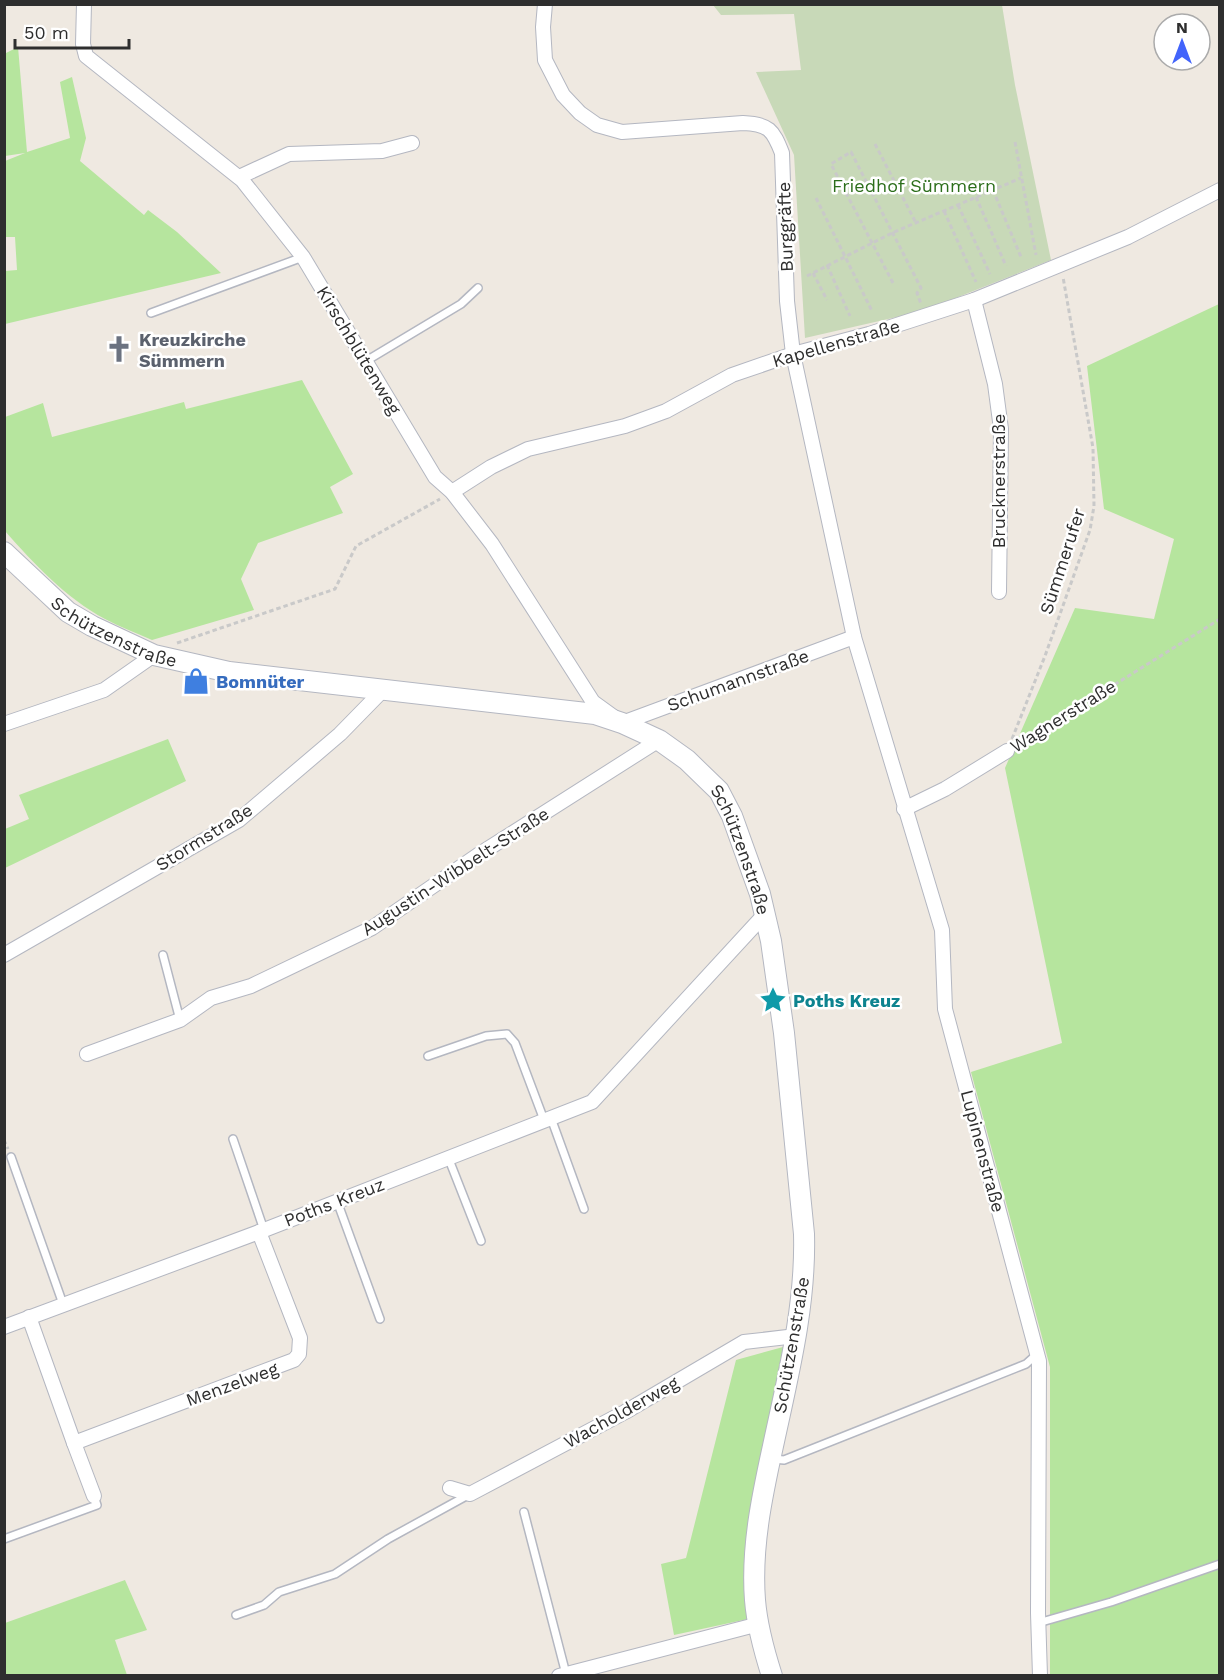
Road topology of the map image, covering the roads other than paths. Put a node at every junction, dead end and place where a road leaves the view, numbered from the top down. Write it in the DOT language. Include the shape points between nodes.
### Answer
graph roads {
  1 [pos="84,4"];
  2 [pos="546,4"];
  3 [pos="411,143"];
  4 [pos="239,177"];
  5 [pos="1220,190"];
  6 [pos="303,257"];
  7 [pos="478,288"];
  8 [pos="975,300"];
  9 [pos="151,313"];
  10 [pos="794,354"];
  11 [pos="366,361"];
  12 [pos="452,492"];
  13 [pos="4,552"];
  14 [pos="999,592"];
  15 [pos="854,637"];
  16 [pos="154,655"];
  17 [pos="383,690"];
  18 [pos="622,723"];
  19 [pos="4,724"];
  20 [pos="659,740"];
  21 [pos="1007,751"];
  22 [pos="904,809"];
  23 [pos="765,914"];
  24 [pos="4,955"];
  25 [pos="163,955"];
  26 [pos="180,1020"];
  27 [pos="87,1054"];
  28 [pos="428,1056"];
  29 [pos="547,1119"];
  30 [pos="233,1139"];
  31 [pos="11,1157"];
  32 [pos="448,1157"];
  33 [pos="337,1201"];
  34 [pos="584,1209"];
  35 [pos="262,1231"];
  36 [pos="481,1241"];
  37 [pos="63,1304"];
  38 [pos="29,1317"];
  39 [pos="380,1319"];
  40 [pos="4,1327"];
  41 [pos="796,1336"];
  42 [pos="1037,1354"];
  43 [pos="74,1443"];
  44 [pos="770,1458"];
  45 [pos="450,1488"];
  46 [pos="470,1494"];
  47 [pos="94,1496"];
  48 [pos="524,1512"];
  49 [pos="4,1539"];
  50 [pos="1220,1564"];
  51 [pos="236,1615"];
  52 [pos="1038,1623"];
  53 [pos="759,1624"];
  54 [pos="562,1675"];
  55 [pos="772,1676"];
  56 [pos="1040,1676"];
  1 -- 4 [label="street, Kirschblütenweg" via="82,44 86,56"];
  2 -- 10 [label="street, Burggräfte" via="545,60 563,95 597,125 622,132 760,123 774,134 782,153"];
  3 -- 4 [label="street" via="382,151 289,154"];
  4 -- 6 [label="street, Kirschblütenweg"];
  5 -- 8 [label="street, Kapellenstraße" via="1128,237"];
  6 -- 9 [label="lane"];
  6 -- 11 [label="street, Kirschblütenweg"];
  7 -- 11 [label="lane" via="461,304"];
  8 -- 10 [label="street, Kapellenstraße"];
  8 -- 14 [label="street, Brucknerstraße" via="995,384 1000,429"];
  10 -- 12 [label="street, Kapellenstraße" via="732,375 666,411 625,426 528,449"];
  10 -- 15 [label="street, Burggräfte"];
  11 -- 12 [label="street, Kirschblütenweg" via="435,477"];
  12 -- 18 [label="street, Kirschblütenweg" via="492,544 593,702"];
  13 -- 16 [label="street, Schützenstraße" via="68,612"];
  15 -- 18 [label="street, Schumannstraße"];
  15 -- 22 [label="street, Lupinenstraße"];
  16 -- 17 [label="street, Schützenstraße" via="229,672"];
  16 -- 19 [label="street" via="105,690"];
  17 -- 18 [label="street, Schützenstraße" via="595,714"];
  17 -- 24 [label="street, Stormstraße" via="340,734 238,820"];
  18 -- 20 [label="street, Schützenstraße"];
  20 -- 23 [label="street, Schützenstraße" via="687,760 718,791 732,816"];
  20 -- 26 [label="street, Augustin-Wibbelt-Straße" via="372,928 251,986 211,998"];
  21 -- 22 [label="street, Wagnerstraße"];
  22 -- 42 [label="street, Lupinenstraße" via="942,930 945,1009"];
  23 -- 29 [label="street, Poths Kreuz" via="592,1102"];
  23 -- 41 [label="street, Schützenstraße" via="784,1033 804,1234 805,1264"];
  25 -- 26 [label="lane"];
  26 -- 27 [label="street, Augustin-Wibbelt-Straße"];
  28 -- 29 [label="lane" via="486,1036 507,1034 515,1043"];
  29 -- 32 [label="street, Poths Kreuz"];
  29 -- 34 [label="lane"];
  30 -- 35 [label="lane"];
  31 -- 37 [label="lane"];
  32 -- 33 [label="street, Poths Kreuz"];
  32 -- 36 [label="lane"];
  33 -- 35 [label="street, Poths Kreuz"];
  33 -- 39 [label="lane"];
  35 -- 37 [label="street, Poths Kreuz"];
  35 -- 43 [label="street, Menzelweg" via="300,1338 299,1354 294,1360"];
  37 -- 38 [label="street, Poths Kreuz"];
  38 -- 40 [label="street, Poths Kreuz"];
  38 -- 43 [label="street"];
  41 -- 44 [label="street, Schützenstraße"];
  41 -- 46 [label="street, Wacholderweg" via="744,1342 625,1412"];
  42 -- 44 [label="lane" via="1026,1364 795,1456 784,1460"];
  42 -- 52 [label="street, Lupinenstraße"];
  43 -- 47 [label="street"];
  44 -- 53 [label="street, Schützenstraße" via="756,1540 755,1599"];
  45 -- 46 [label="street"];
  46 -- 51 [label="lane" via="388,1539 335,1574 279,1592 264,1605"];
  47 -- 49 [label="lane" via="97,1505"];
  48 -- 54 [label="lane"];
  50 -- 52 [label="lane"];
  52 -- 56 [label="street, Lupinenstraße"];
  53 -- 54 [label="street"];
  53 -- 55 [label="street, Schützenstraße"];
}
